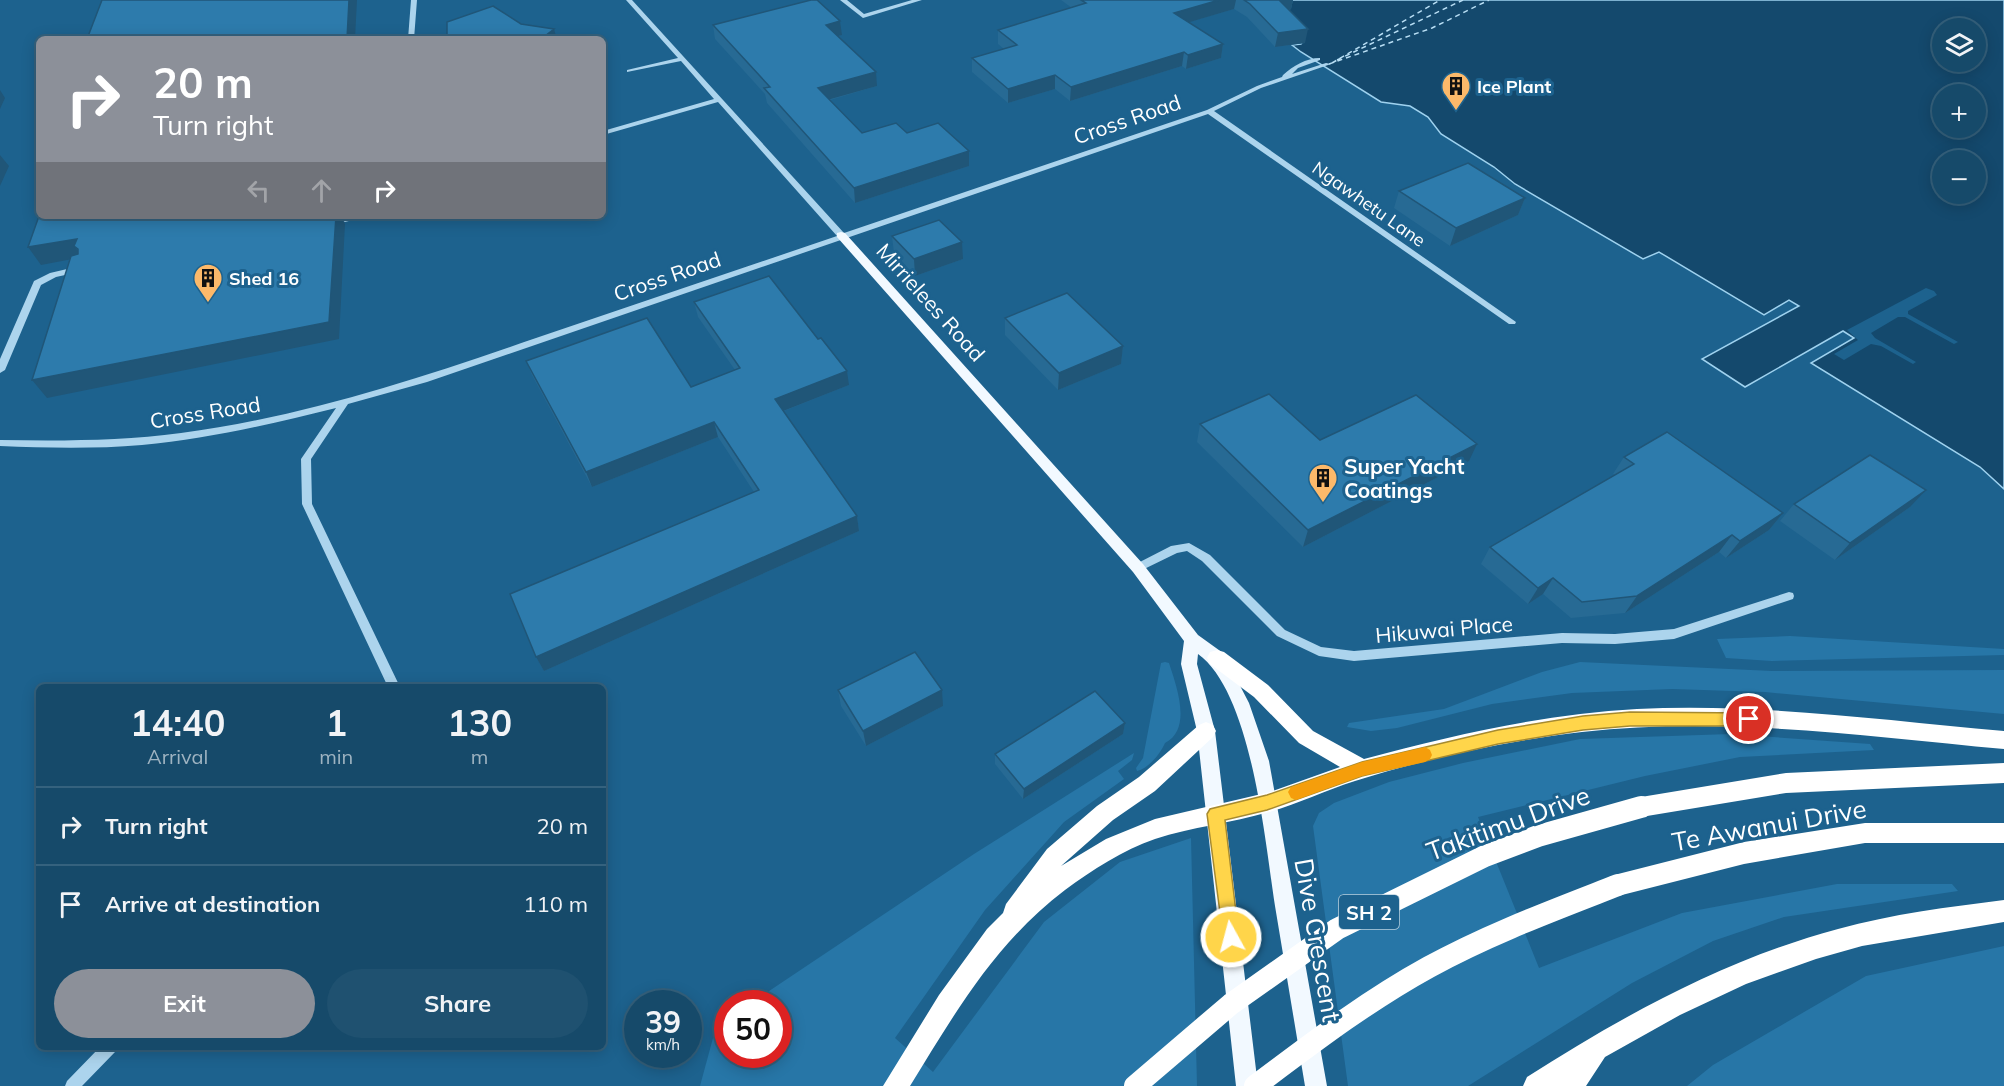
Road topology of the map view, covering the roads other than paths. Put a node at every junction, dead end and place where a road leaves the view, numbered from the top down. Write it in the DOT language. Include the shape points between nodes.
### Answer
graph roads {
  1 [pos="414,0"];
  2 [pos="629,0"];
  3 [pos="843,0"];
  4 [pos="919,0"];
  5 [pos="411,36"];
  6 [pos="681,59"];
  7 [pos="1318,59"];
  8 [pos="1328,64"];
  9 [pos="629,71"];
  10 [pos="1281,80"];
  11 [pos="718,100"];
  12 [pos="1209,111"];
  13 [pos="606,132"];
  14 [pos="350,219"];
  15 [pos="345,220"];
  16 [pos="840,235"];
  17 [pos="86,268"];
  18 [pos="1512,322"];
  19 [pos="0,370"];
  20 [pos="344,403"];
  21 [pos="0,443"];
  22 [pos="1138,567"];
  23 [pos="1790,596"];
  24 [pos="1192,640"];
  25 [pos="1217,658"];
  26 [pos="393,684"];
  27 [pos="1206,731"];
  28 [pos="2004,740"];
  29 [pos="1362,769"];
  30 [pos="2004,772"];
  31 [pos="1267,802"];
  32 [pos="1641,807"];
  33 [pos="1216,814"];
  34 [pos="2004,833"];
  35 [pos="2004,911"];
  36 [pos="1003,928"];
  37 [pos="1599,1045"];
  38 [pos="107,1050"];
  39 [pos="72,1086"];
  40 [pos="896,1086"];
  41 [pos="1135,1086"];
  42 [pos="1247,1086"];
  43 [pos="1255,1086"];
  44 [pos="1316,1086"];
  45 [pos="1536,1086"];
  46 [pos="1571,1086"];
  1 -- 5 [label="street"];
  2 -- 6 [label="street, Mirrielees Road"];
  3 -- 4 [label="street" via="863,16"];
  6 -- 9 [label="street"];
  6 -- 11 [label="street, Mirrielees Road"];
  7 -- 10 [label="street" via="1296,67"];
  8 -- 10 [label="street, Cross Road"];
  10 -- 12 [label="street, Cross Road"];
  11 -- 13 [label="street"];
  11 -- 16 [label="street, Mirrielees Road"];
  12 -- 16 [label="street, Cross Road"];
  12 -- 18 [label="street, Ngawhetu Lane"];
  14 -- 15 [label="street"];
  16 -- 20 [label="street, Cross Road" via="424,380"];
  16 -- 22 [label="main road, Mirrielees Road"];
  17 -- 19 [label="street" via="37,283"];
  20 -- 21 [label="street, Cross Road" via="176,437 102,444"];
  20 -- 26 [label="street" via="306,459 307,504"];
  22 -- 23 [label="street, Hikuwai Place" via="1175,549 1189,547 1206,558 1281,633 1319,651 1354,657 1562,638 1674,634"];
  22 -- 24 [label="main road, Mirrielees Road"];
  24 -- 25 [label="main road, Mirrielees Road"];
  24 -- 27 [label="main road" via="1189,664"];
  25 -- 29 [label="highway" via="1261,691 1306,737"];
  25 -- 31 [label="main road, Mirrielees Road" via="1240,703 1260,761"];
  27 -- 33 [label="main road"];
  27 -- 36 [label="highway" via="1055,856"];
  28 -- 29 [label="highway" via="1793,721 1630,719 1498,737"];
  29 -- 31 [label="highway"];
  30 -- 32 [label="highway, Te Awanui Drive / SH 2" via="1786,783"];
  31 -- 33 [label="highway"];
  31 -- 44 [label="main road, Dive Crescent"];
  32 -- 41 [label="highway, Takitimu Drive / SH 2, bridge" via="1538,836 1485,856 1337,929 1231,1004"];
  33 -- 36 [label="highway" via="1153,829 1124,842 1089,861"];
  33 -- 42 [label="main road"];
  34 -- 43 [label="highway, Te Awanui Drive, bridge" via="1865,833 1744,853 1618,885 1441,961 1373,1001"];
  35 -- 37 [label="highway" via="1905,925 1818,946 1690,995"];
  36 -- 40 [label="highway" via="968,974"];
  37 -- 45 [label="highway"];
  37 -- 46 [label="highway"];
  38 -- 39 [label="street"];
}
